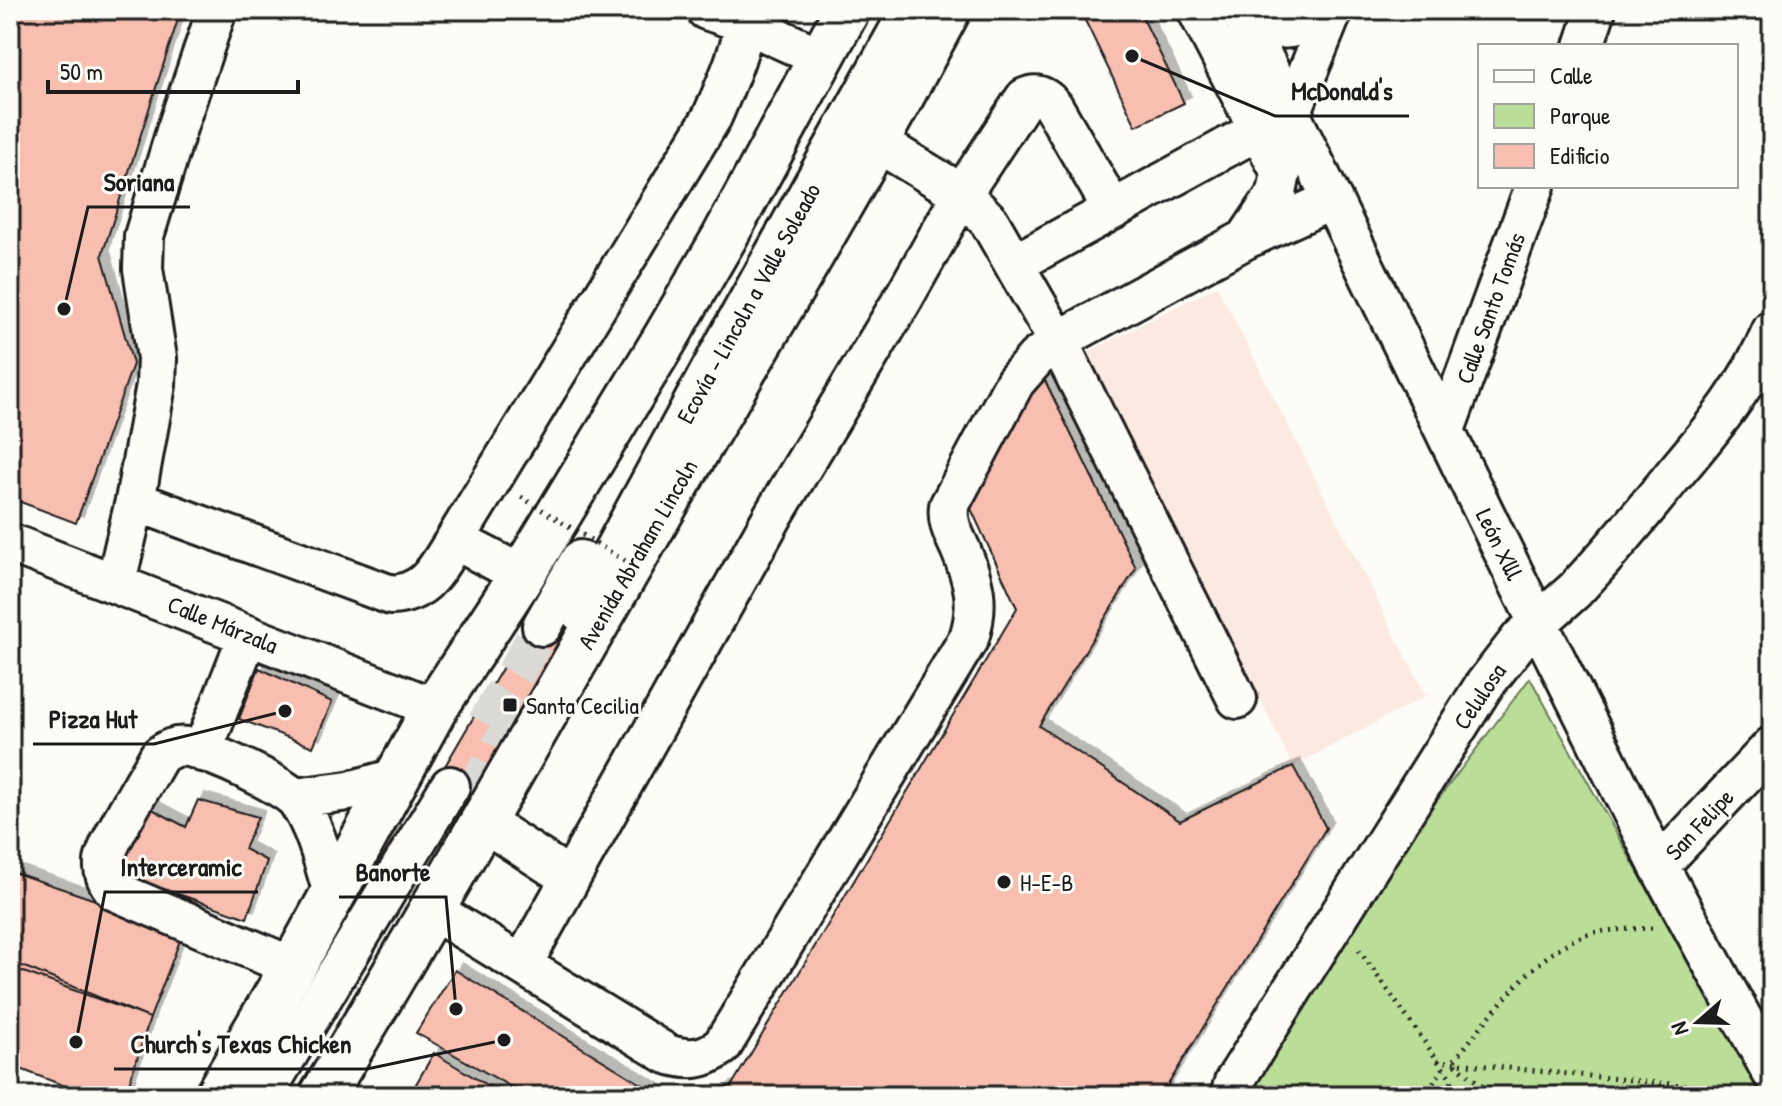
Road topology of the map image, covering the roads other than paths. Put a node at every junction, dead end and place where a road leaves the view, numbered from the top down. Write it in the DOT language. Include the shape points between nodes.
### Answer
graph roads {
  1 [pos="217,10"];
  2 [pos="706,10"];
  3 [pos="847,10"];
  4 [pos="889,10"];
  5 [pos="910,10"];
  6 [pos="948,10"];
  7 [pos="1197,10"];
  8 [pos="1596,10"];
  9 [pos="1332,13"];
  10 [pos="746,17"];
  11 [pos="1243,18"];
  12 [pos="1585,44"];
  13 [pos="822,58"];
  14 [pos="1275,123"];
  15 [pos="878,143"];
  16 [pos="1534,188"];
  17 [pos="962,194"];
  18 [pos="1332,200"];
  19 [pos="1113,210"];
  20 [pos="1246,239"];
  21 [pos="1014,264"];
  22 [pos="1772,330"];
  23 [pos="1058,341"];
  24 [pos="1445,430"];
  25 [pos="135,501"];
  26 [pos="455,540"];
  27 [pos="10,543"];
  28 [pos="522,575"];
  29 [pos="116,582"];
  30 [pos="1538,623"];
  31 [pos="248,635"];
  32 [pos="1237,699"];
  33 [pos="435,708"];
  34 [pos="1772,746"];
  35 [pos="202,752"];
  36 [pos="396,778"];
  37 [pos="295,798"];
  38 [pos="467,802"];
  39 [pos="1659,866"];
  40 [pos="570,878"];
  41 [pos="333,894"];
  42 [pos="434,911"];
  43 [pos="522,965"];
  44 [pos="293,967"];
  45 [pos="1761,1082"];
  46 [pos="217,1096"];
  47 [pos="263,1096"];
  48 [pos="291,1096"];
  49 [pos="322,1096"];
  50 [pos="1230,1096"];
  1 -- 25 [label="street" via="144,236 143,269 157,358"];
  2 -- 10 [label="street"];
  3 -- 13 [label="main road"];
  4 -- 5 [label="street, Ecovía - Lincoln a Valle Soleado" via="554,632 735,325"];
  6 -- 15 [label="main road, Avenida Abraham Lincoln"];
  7 -- 14 [label="street"];
  8 -- 12 [label="street"];
  9 -- 11 [label="street" via="1292,30 1274,30"];
  9 -- 14 [label="street"];
  10 -- 13 [label="street"];
  10 -- 26 [label="street" via="712,117"];
  11 -- 14 [label="street, León Xlll"];
  13 -- 28 [label="main road" via="673,326"];
  14 -- 18 [label="street, León Xlll"];
  14 -- 19 [label="street"];
  14 -- 20 [label="street" via="1281,182"];
  15 -- 17 [label="street"];
  15 -- 38 [label="main road, Avenida Abraham Lincoln"];
  16 -- 24 [label="street, Calle Santo Tomás"];
  17 -- 19 [label="street" via="1020,104 1039,95 1053,106"];
  17 -- 21 [label="street" via="989,221"];
  17 -- 40 [label="street" via="767,526"];
  18 -- 20 [label="street"];
  18 -- 24 [label="street, León Xlll"];
  19 -- 21 [label="street"];
  20 -- 23 [label="street"];
  21 -- 23 [label="street"];
  22 -- 30 [label="street, Celulosa" via="1741,392 1718,422 1586,578"];
  23 -- 32 [label="street"];
  23 -- 43 [label="street" via="1015,382 949,506 950,525 974,585 977,606 969,638 722,1046 698,1059 667,1054"];
  24 -- 30 [label="street, León Xlll"];
  25 -- 26 [label="street" via="391,595 420,588"];
  25 -- 29 [label="street"];
  26 -- 28 [label="street"];
  27 -- 29 [label="street, Calle Márzala"];
  28 -- 33 [label="main road"];
  29 -- 31 [label="street, Calle Márzala"];
  30 -- 39 [label="street, León Xlll"];
  30 -- 50 [label="street, Celulosa" via="1483,687"];
  31 -- 33 [label="street, Calle Márzala"];
  31 -- 35 [label="street"];
  33 -- 36 [label="main road"];
  34 -- 39 [label="street, San Felipe"];
  35 -- 37 [label="street" via="278,785"];
  35 -- 44 [label="street" via="177,746 159,756 105,856 105,877 115,891"];
  36 -- 37 [label="street"];
  36 -- 41 [label="main road"];
  37 -- 41 [label="street"];
  38 -- 40 [label="street"];
  38 -- 42 [label="main road, Avenida Abraham Lincoln"];
  38 -- 47 [label="street"];
  38 -- 48 [label="street"];
  39 -- 45 [label="street, León Xlll"];
  40 -- 43 [label="street"];
  41 -- 44 [label="main road"];
  42 -- 43 [label="street"];
  42 -- 49 [label="main road, Avenida Abraham Lincoln"];
  44 -- 46 [label="main road"];
}
